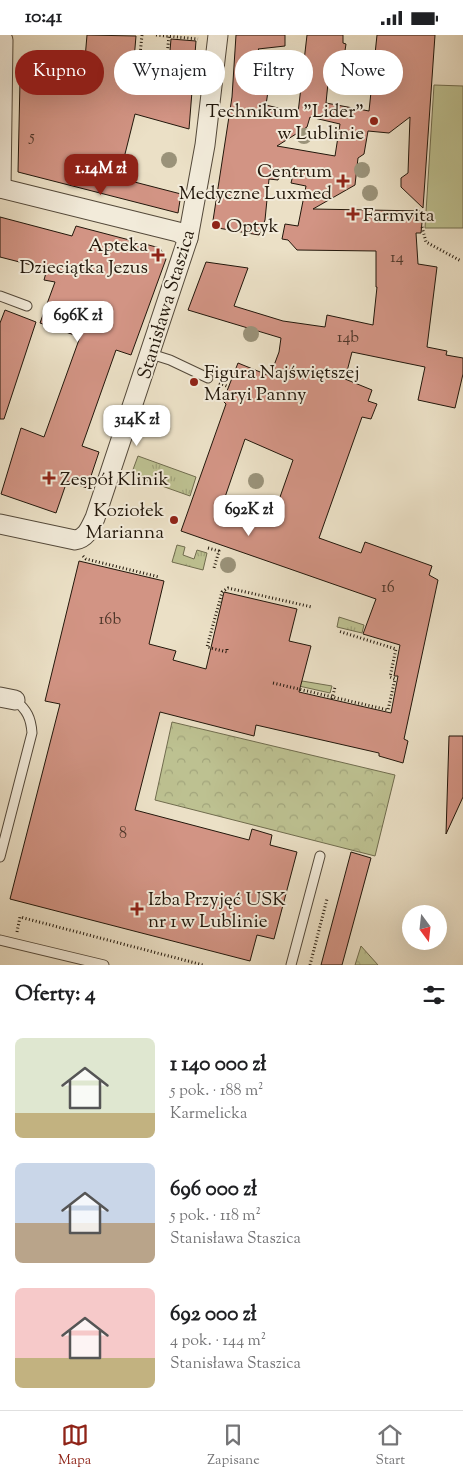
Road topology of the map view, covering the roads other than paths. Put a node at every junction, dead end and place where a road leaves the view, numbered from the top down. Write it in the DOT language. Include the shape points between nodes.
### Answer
graph roads {
  1 [pos="4,37"];
  2 [pos="212,37"];
  3 [pos="1,188"];
  4 [pos="188,238"];
  5 [pos="0,297"];
  6 [pos="27,305"];
  7 [pos="150,354"];
  8 [pos="208,378"];
  9 [pos="0,524"];
  10 [pos="7,699"];
  11 [pos="320,856"];
  12 [pos="0,857"];
  13 [pos="0,940"];
  14 [pos="104,965"];
  15 [pos="291,965"];
  1 -- 3 [label="street"];
  2 -- 4 [label="street, Stanisława Staszica" via="205,145"];
  3 -- 4 [label="street" via="178,232"];
  4 -- 7 [label="street, Stanisława Staszica"];
  5 -- 6 [label="lane"];
  7 -- 8 [label="lane"];
  7 -- 9 [label="street, Stanisława Staszica" via="88,532 81,539 68,540"];
  10 -- 12 [label="lane" via="26,709 32,733"];
  11 -- 15 [label="lane"];
  13 -- 14 [label="lane"];
}
